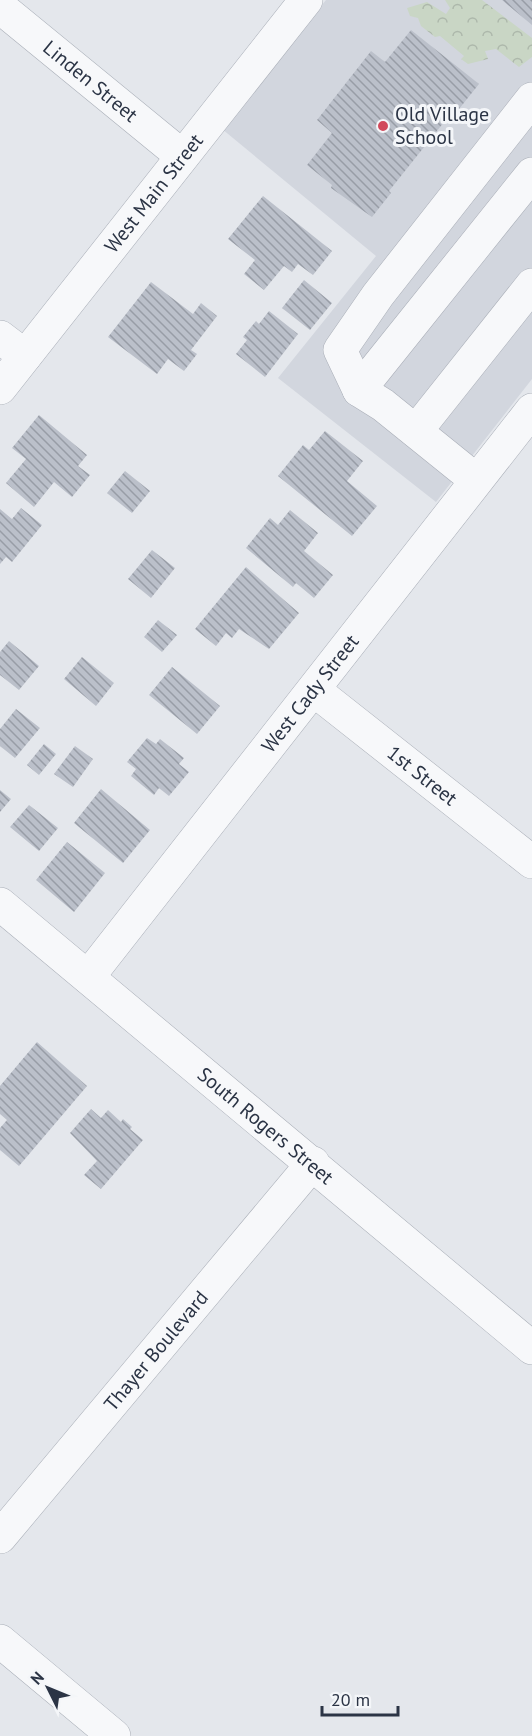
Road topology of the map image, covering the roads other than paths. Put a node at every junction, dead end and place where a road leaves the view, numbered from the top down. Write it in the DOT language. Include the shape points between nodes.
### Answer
graph roads {
  1 [pos="306,0"];
  2 [pos="0,7"];
  3 [pos="532,99"];
  4 [pos="182,156"];
  5 [pos="532,174"];
  6 [pos="532,285"];
  7 [pos="12,347"];
  8 [pos="0,388"];
  9 [pos="358,390"];
  10 [pos="532,410"];
  11 [pos="416,431"];
  12 [pos="476,480"];
  13 [pos="314,690"];
  14 [pos="532,862"];
  15 [pos="0,904"];
  16 [pos="88,976"];
  17 [pos="313,1163"];
  18 [pos="532,1348"];
  19 [pos="0,1537"];
  20 [pos="0,1641"];
  21 [pos="114,1736"];
  1 -- 4 [label="street, West Main Street"];
  2 -- 4 [label="street, Linden Street"];
  3 -- 9 [label="street" via="378,295 340,350"];
  4 -- 7 [label="street, West Main Street"];
  5 -- 9 [label="street"];
  6 -- 11 [label="street"];
  7 -- 8 [label="street, West Main Street"];
  9 -- 11 [label="street"];
  10 -- 12 [label="street, West Cady Street"];
  11 -- 12 [label="street"];
  12 -- 13 [label="street, West Cady Street"];
  13 -- 14 [label="street, 1st Street"];
  13 -- 16 [label="street, West Cady Street"];
  15 -- 16 [label="street, South Rogers Street"];
  16 -- 17 [label="street, South Rogers Street"];
  17 -- 18 [label="street, South Rogers Street"];
  17 -- 19 [label="street, Thayer Boulevard"];
  20 -- 21 [label="street"];
}
